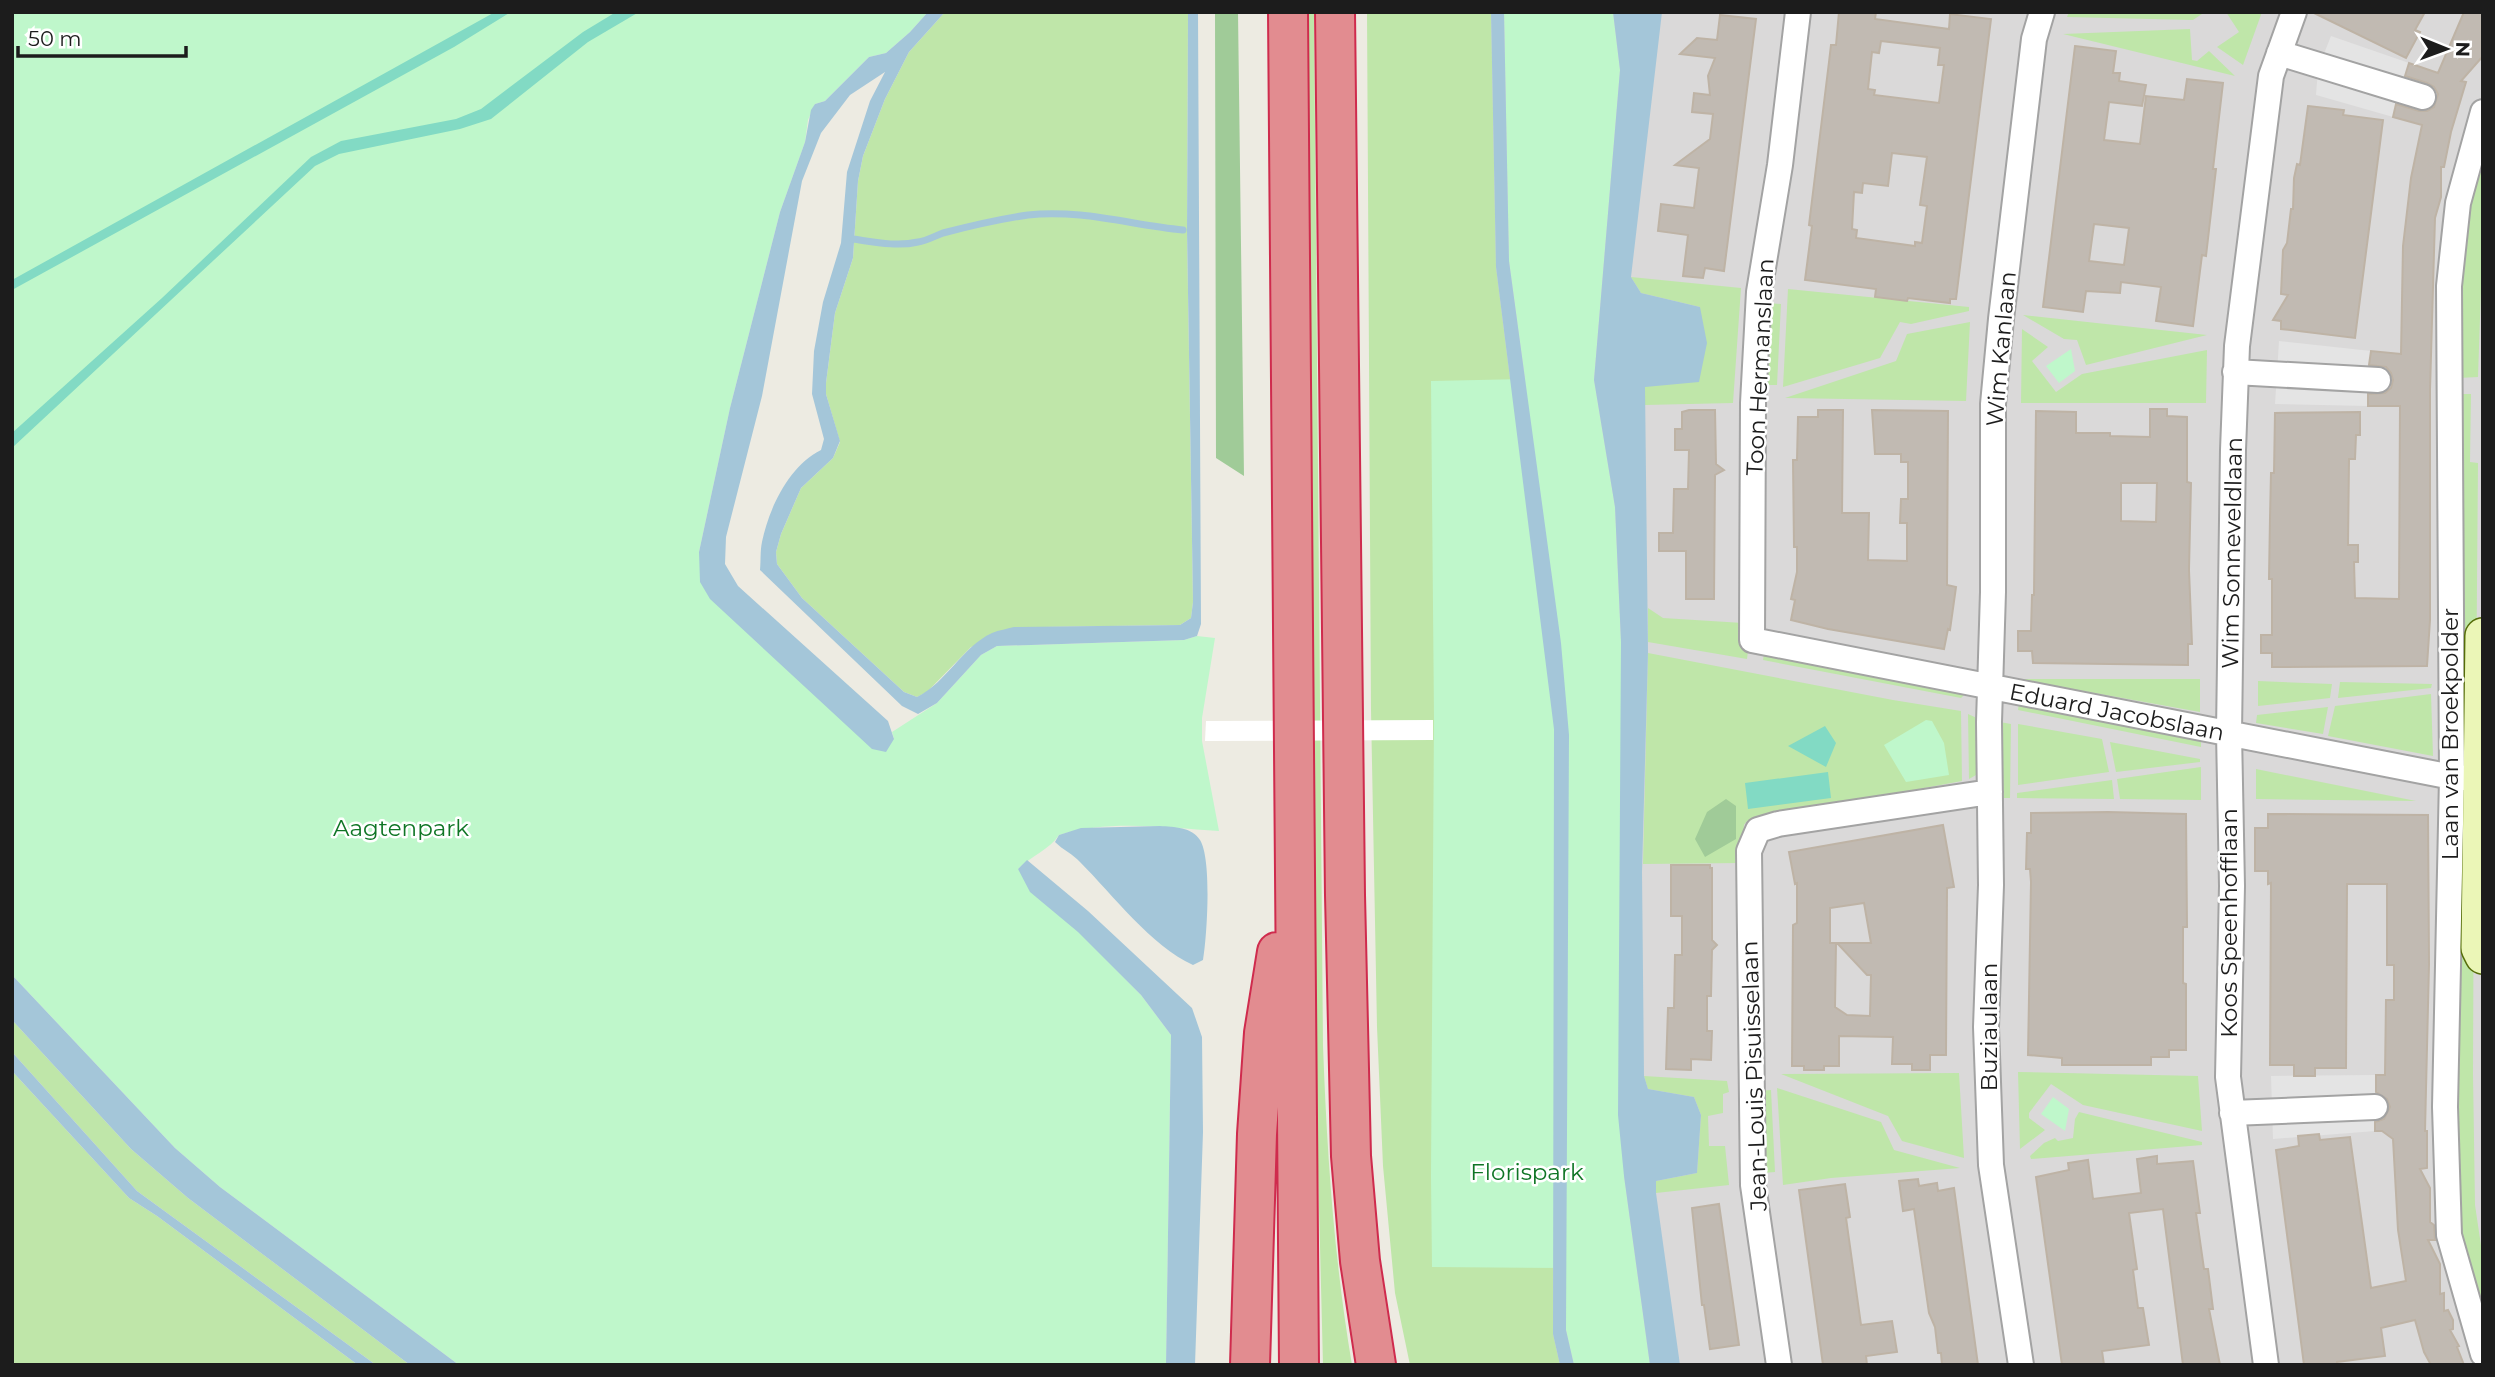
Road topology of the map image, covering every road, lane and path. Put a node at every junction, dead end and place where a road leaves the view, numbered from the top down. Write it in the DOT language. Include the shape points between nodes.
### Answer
graph roads {
  1 [pos="1289,12"];
  2 [pos="1335,12"];
  3 [pos="1798,12"];
  4 [pos="2042,12"];
  5 [pos="2294,12"];
  6 [pos="2279,53"];
  7 [pos="2423,97"];
  8 [pos="2483,112"];
  9 [pos="2235,372"];
  10 [pos="2378,380"];
  11 [pos="2483,636"];
  12 [pos="1752,640"];
  13 [pos="1991,688"];
  14 [pos="2229,733"];
  15 [pos="2472,778"];
  16 [pos="1990,792"];
  17 [pos="1296,825"];
  18 [pos="2483,956"];
  19 [pos="2375,1107"];
  20 [pos="2232,1113"];
  21 [pos="2483,1354"];
  22 [pos="1250,1365"];
  23 [pos="1299,1365"];
  24 [pos="1376,1365"];
  25 [pos="1779,1365"];
  26 [pos="2021,1365"];
  27 [pos="2266,1365"];
  1 -- 17 [label="highway"];
  2 -- 24 [label="highway" via="1351,1156 1360,1261"];
  3 -- 12 [label="street, Toon Hermanslaan" via="1759,292 1753,402"];
  4 -- 13 [label="street, Wim Kanlaan" via="2034,39 1993,404"];
  5 -- 6 [label="street, Wim Sonneveldlaan"];
  6 -- 7 [label="street"];
  6 -- 9 [label="street, Wim Sonneveldlaan" via="2264,124"];
  8 -- 15 [label="street, Laan van Broekpolder" via="2458,203 2449,286"];
  9 -- 10 [label="street"];
  9 -- 14 [label="street, Wim Sonneveldlaan"];
  11 -- 15 [label="main road, Laan van Broekpolder"];
  12 -- 13 [label="street, Eduard Jacobslaan"];
  13 -- 14 [label="street, Eduard Jacobslaan"];
  13 -- 16 [label="street, Buziaulaan"];
  14 -- 15 [label="street, Eduard Jacobslaan"];
  14 -- 20 [label="street, Koos Speenhofflaan" via="2228,1077"];
  15 -- 18 [label="main road, Laan van Broekpolder"];
  15 -- 21 [label="street, Laan van Broekpolder" via="2445,1107 2449,1235"];
  16 -- 25 [label="street, Jean-Louis Pisuisselaan" via="1778,824 1758,830 1749,851 1753,1185"];
  16 -- 26 [label="street, Buziaulaan" via="1986,1027 1991,1165"];
  17 -- 22 [label="highway" via="1264,1033"];
  17 -- 23 [label="highway"];
  19 -- 20 [label="street"];
  20 -- 27 [label="street, Koos Speenhofflaan"];
}
